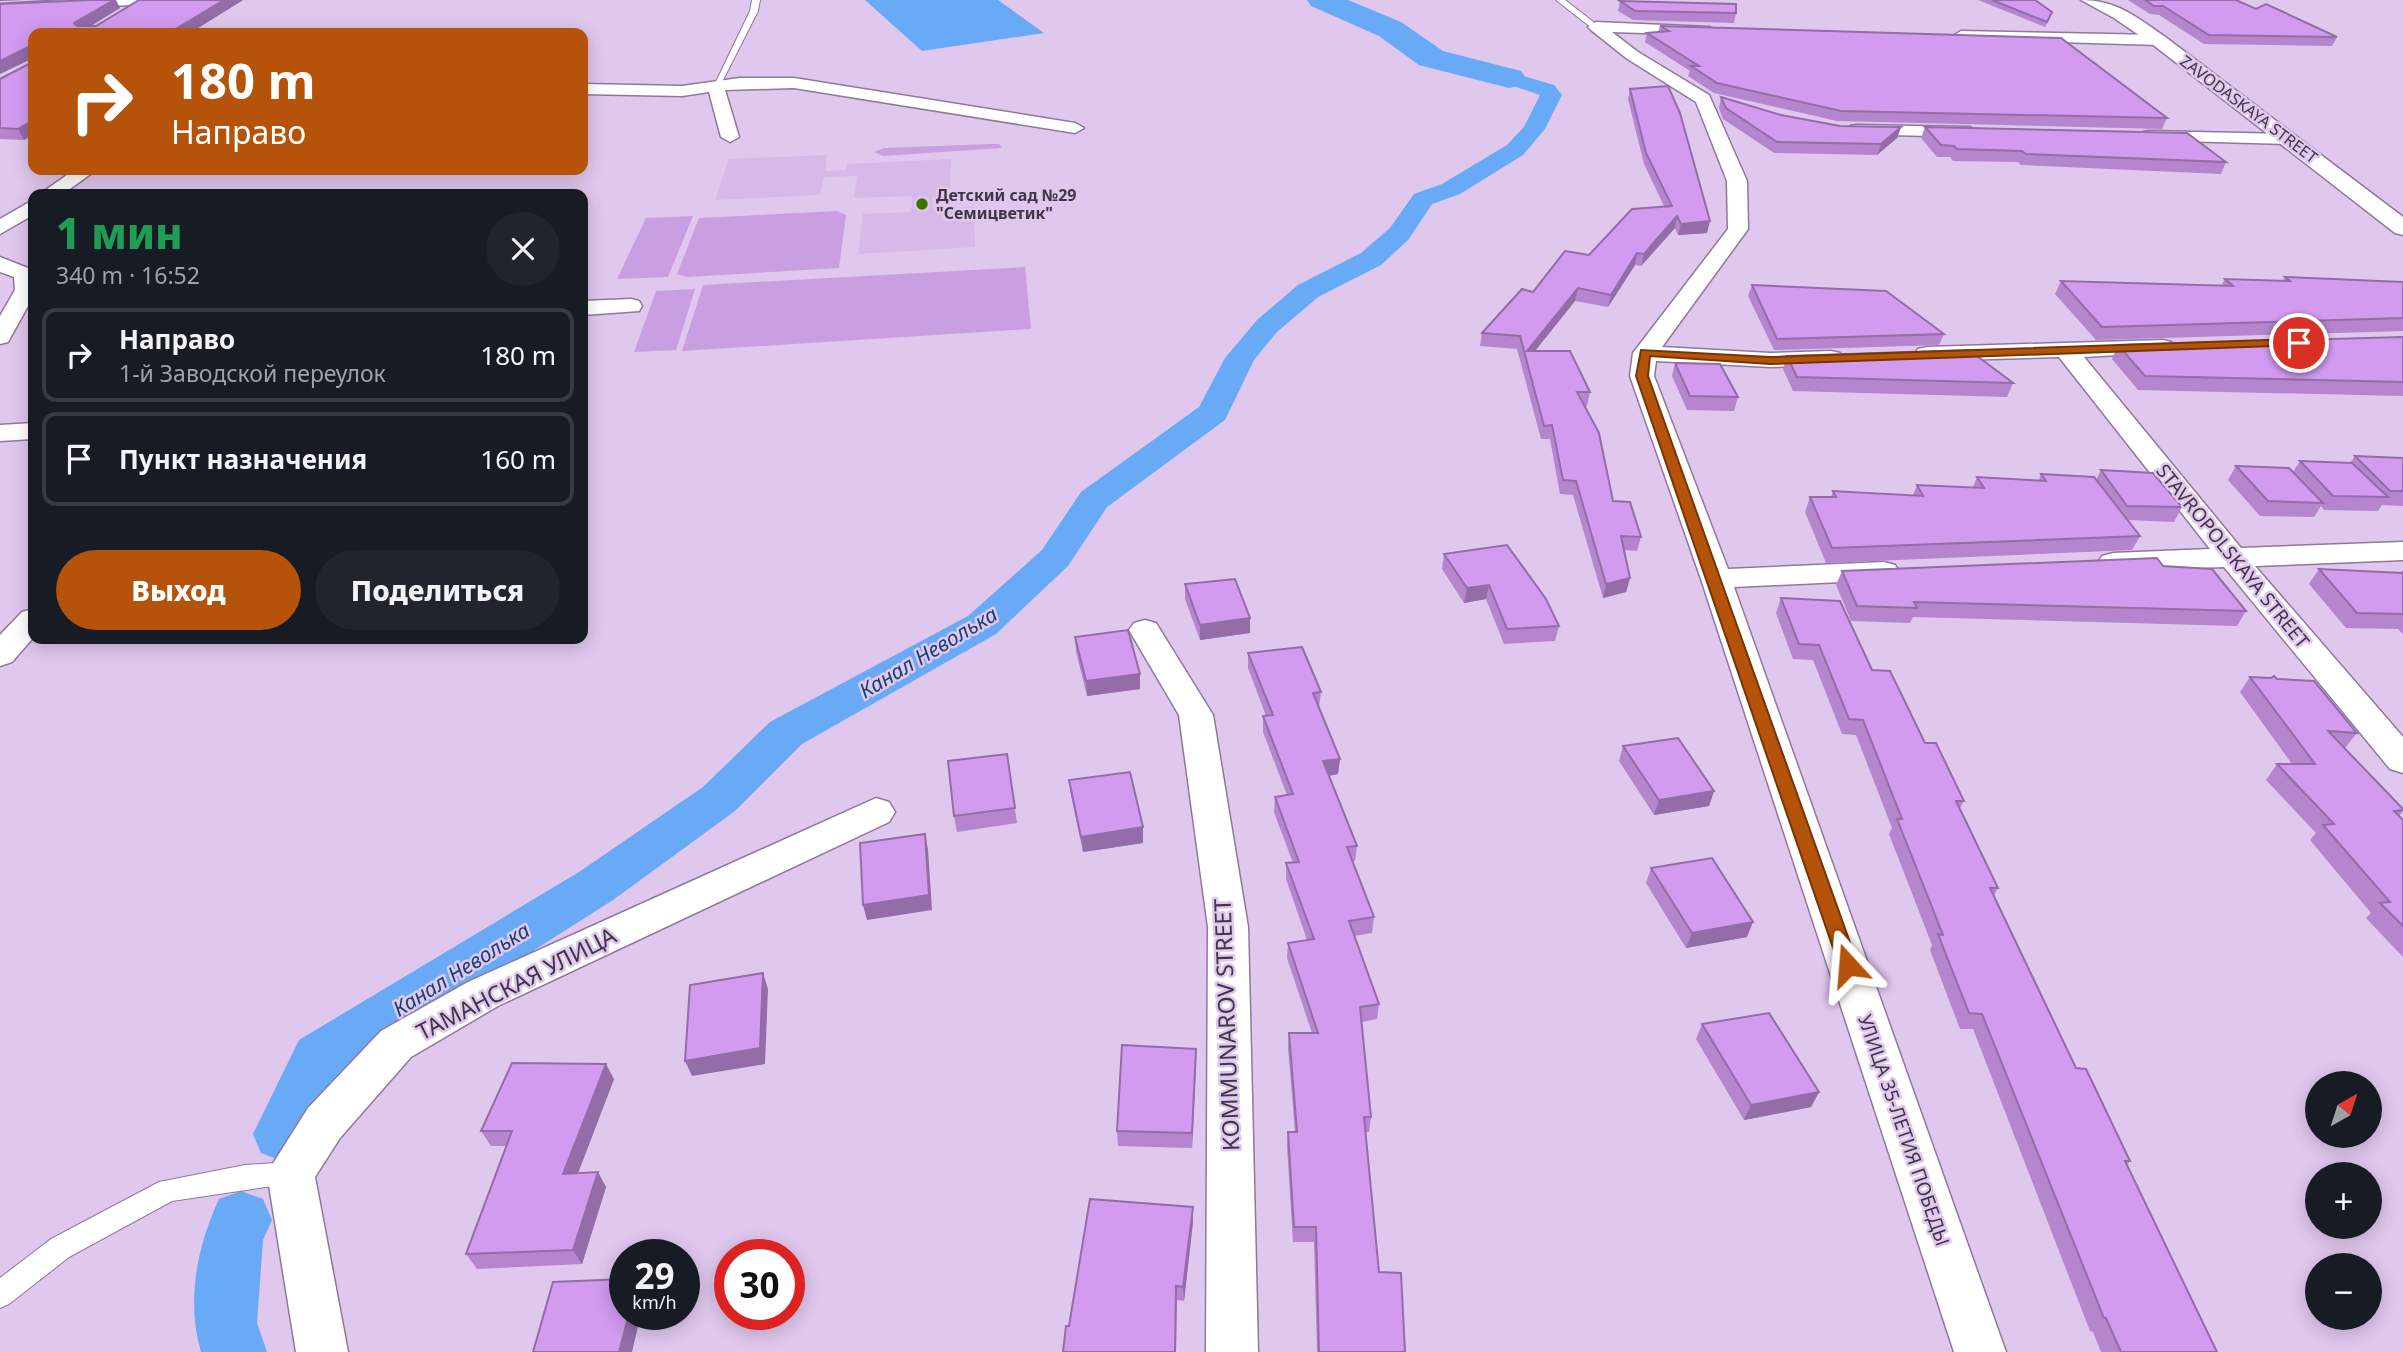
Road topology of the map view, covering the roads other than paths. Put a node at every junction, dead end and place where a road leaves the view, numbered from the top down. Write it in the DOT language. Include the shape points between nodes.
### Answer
graph roads {
  1 [pos="149,0"];
  2 [pos="756,0"];
  3 [pos="1560,0"];
  4 [pos="2088,0"];
  5 [pos="0,8"];
  6 [pos="114,20"];
  7 [pos="1596,27"];
  8 [pos="1717,30"];
  9 [pos="1950,35"];
  10 [pos="2158,40"];
  11 [pos="716,86"];
  12 [pos="588,89"];
  13 [pos="1703,99"];
  14 [pos="1728,103"];
  15 [pos="1075,128"];
  16 [pos="1836,129"];
  17 [pos="1987,133"];
  18 [pos="2125,136"];
  19 [pos="730,137"];
  20 [pos="2289,139"];
  21 [pos="78,175"];
  22 [pos="58,189"];
  23 [pos="28,209"];
  24 [pos="0,228"];
  25 [pos="2403,228"];
  26 [pos="0,264"];
  27 [pos="631,306"];
  28 [pos="588,308"];
  29 [pos="3,329"];
  30 [pos="2187,346"];
  31 [pos="2065,349"];
  32 [pos="1645,353"];
  33 [pos="1904,355"];
  34 [pos="1851,357"];
  35 [pos="28,431"];
  36 [pos="0,433"];
  37 [pos="2403,551"];
  38 [pos="2232,556"];
  39 [pos="2078,563"];
  40 [pos="1911,570"];
  41 [pos="1716,579"];
  42 [pos="28,624"];
  43 [pos="1145,631"];
  44 [pos="0,655"];
  45 [pos="2403,760"];
  46 [pos="876,812"];
  47 [pos="291,1173"];
  48 [pos="0,1295"];
  49 [pos="322,1352"];
  50 [pos="1232,1352"];
  51 [pos="1980,1352"];
  1 -- 5 [label="street"];
  1 -- 6 [label="street"];
  2 -- 11 [label="lane"];
  3 -- 7 [label="lane"];
  4 -- 10 [label="main road, ZAVODASKAYA STREET" via="2120,14"];
  7 -- 8 [label="street"];
  7 -- 13 [label="street"];
  9 -- 10 [label="street"];
  10 -- 20 [label="main road, ZAVODASKAYA STREET"];
  11 -- 12 [label="street" via="682,91"];
  11 -- 15 [label="street" via="794,83"];
  11 -- 19 [label="street"];
  13 -- 14 [label="street"];
  13 -- 32 [label="street" via="1737,181 1738,229"];
  16 -- 17 [label="street"];
  18 -- 20 [label="street"];
  20 -- 25 [label="main road, ZAVODASKAYA STREET"];
  21 -- 22 [label="street"];
  23 -- 24 [label="street"];
  26 -- 29 [label="street" via="25,274 26,290"];
  27 -- 28 [label="street"];
  30 -- 31 [label="street"];
  31 -- 33 [label="street"];
  31 -- 38 [label="street, STAVROPOLSKAYA STREET"];
  32 -- 34 [label="street" via="1770,360"];
  32 -- 41 [label="street, УЛИЦА 35-ЛЕТИЯ ПОБЕДЫ" via="1642,376"];
  35 -- 36 [label="street"];
  37 -- 38 [label="street"];
  38 -- 39 [label="street"];
  38 -- 45 [label="street, STAVROPOLSKAYA STREET"];
  40 -- 41 [label="street"];
  41 -- 51 [label="street, УЛИЦА 35-ЛЕТИЯ ПОБЕДЫ"];
  42 -- 44 [label="street"];
  43 -- 50 [label="street, KOMMUNAROV STREET" via="1196,715 1228,927"];
  46 -- 47 [label="street, ТАМАНСКАЯ УЛИЦА" via="483,994 396,1044 324,1123"];
  47 -- 48 [label="lane" via="168,1190 60,1248"];
  47 -- 49 [label="street"];
}
